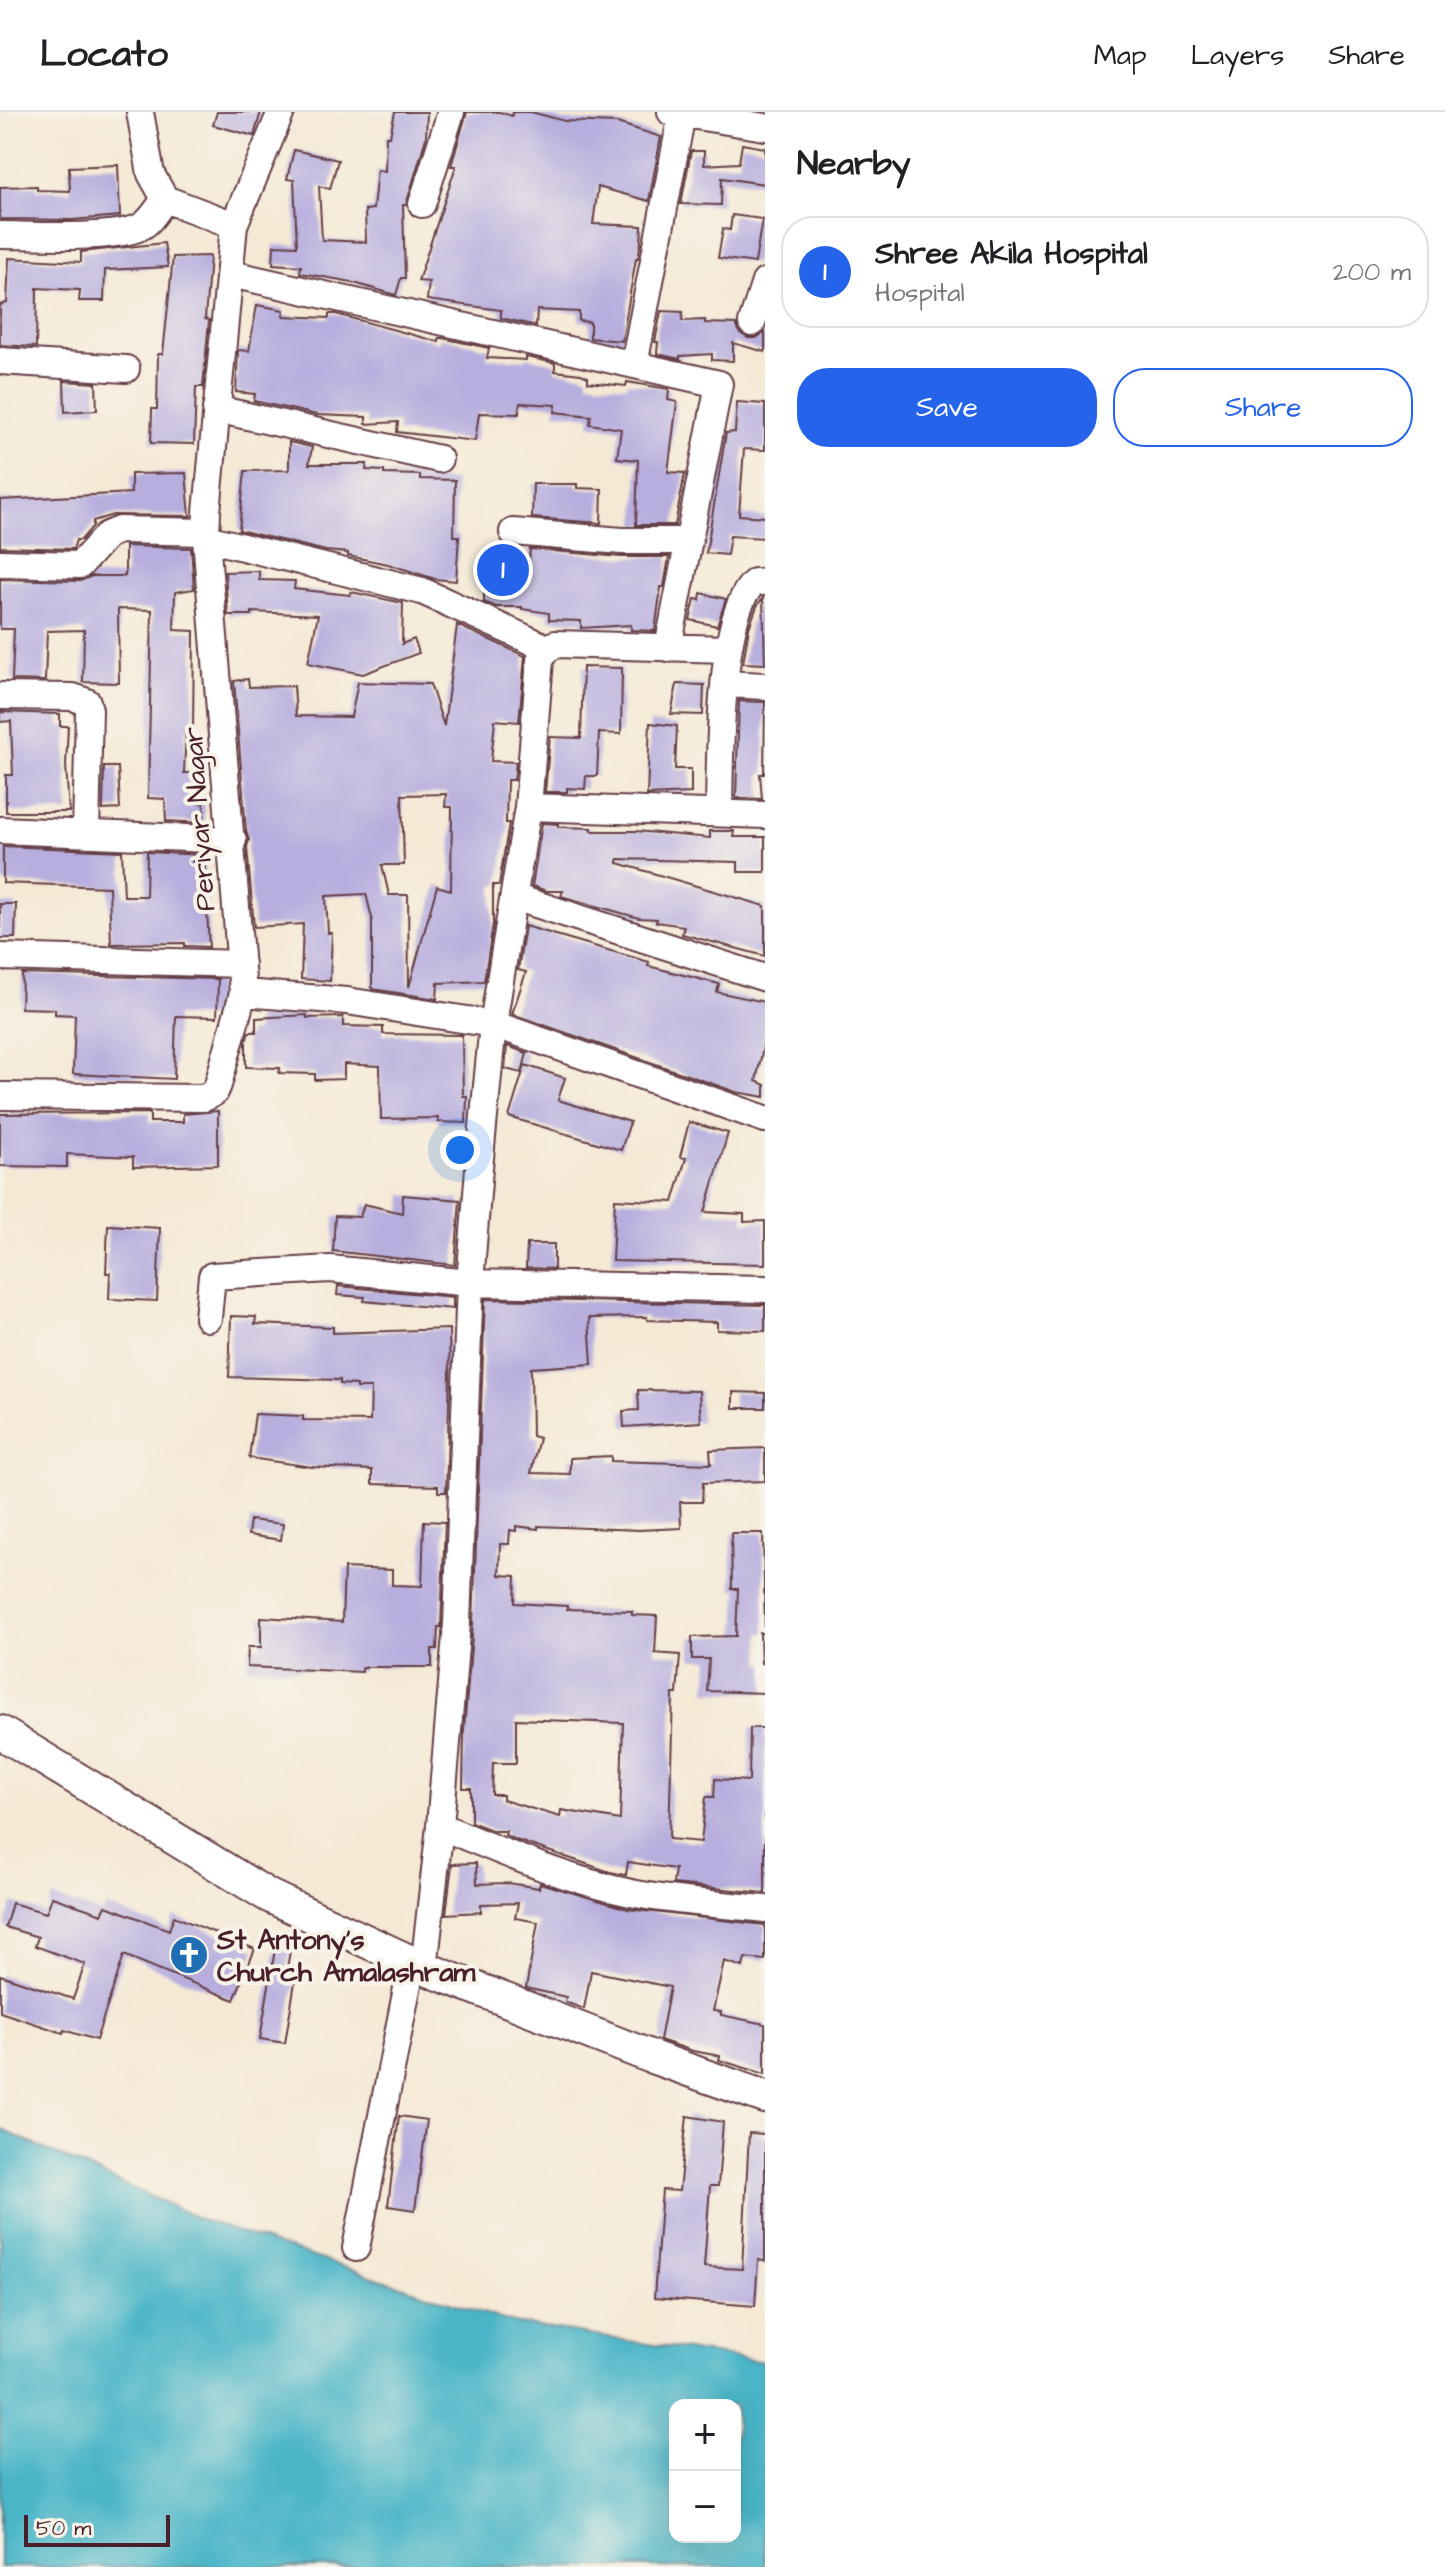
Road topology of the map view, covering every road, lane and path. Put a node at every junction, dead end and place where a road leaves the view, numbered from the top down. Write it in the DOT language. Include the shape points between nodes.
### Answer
graph roads {
  1 [pos="140,112"];
  2 [pos="281,112"];
  3 [pos="451,112"];
  4 [pos="677,113"];
  5 [pos="765,127"];
  6 [pos="165,199"];
  7 [pos="422,204"];
  8 [pos="234,225"];
  9 [pos="0,235"];
  10 [pos="231,274"];
  11 [pos="765,282"];
  12 [pos="752,323"];
  13 [pos="0,361"];
  14 [pos="634,365"];
  15 [pos="126,369"];
  16 [pos="216,409"];
  17 [pos="439,459"];
  18 [pos="513,532"];
  19 [pos="207,535"];
  20 [pos="687,541"];
  21 [pos="0,563"];
  22 [pos="765,582"];
  23 [pos="547,648"];
  24 [pos="668,648"];
  25 [pos="726,649"];
  26 [pos="725,684"];
  27 [pos="765,686"];
  28 [pos="0,696"];
  29 [pos="528,807"];
  30 [pos="719,813"];
  31 [pos="765,815"];
  32 [pos="0,830"];
  33 [pos="86,832"];
  34 [pos="233,840"];
  35 [pos="514,897"];
  36 [pos="0,957"];
  37 [pos="241,964"];
  38 [pos="765,978"];
  39 [pos="243,993"];
  40 [pos="493,1024"];
  41 [pos="0,1096"];
  42 [pos="765,1119"];
  43 [pos="470,1283"];
  44 [pos="765,1289"];
  45 [pos="208,1318"];
  46 [pos="0,1732"];
  47 [pos="440,1826"];
  48 [pos="765,1909"];
  49 [pos="418,1966"];
  50 [pos="765,2097"];
  51 [pos="356,2248"];
  1 -- 6 [label="street" via="151,174"];
  2 -- 8 [label="street, Periyar Nagar"];
  3 -- 7 [label="street"];
  4 -- 5 [label="street"];
  4 -- 14 [label="street"];
  6 -- 8 [label="street"];
  6 -- 9 [label="street" via="133,230 80,236"];
  8 -- 10 [label="street, Periyar Nagar"];
  10 -- 14 [label="street"];
  10 -- 16 [label="street, Periyar Nagar"];
  11 -- 12 [label="street"];
  13 -- 15 [label="street"];
  14 -- 20 [label="street" via="719,384"];
  16 -- 17 [label="street"];
  16 -- 19 [label="street, Periyar Nagar"];
  18 -- 20 [label="street"];
  19 -- 21 [label="street" via="119,530 107,535 80,565"];
  19 -- 23 [label="street" via="422,591"];
  19 -- 34 [label="street, Periyar Nagar"];
  20 -- 24 [label="street"];
  22 -- 25 [label="street" via="755,582 745,592"];
  23 -- 24 [label="street"];
  23 -- 29 [label="street" via="540,660"];
  24 -- 25 [label="street"];
  25 -- 26 [label="street"];
  26 -- 27 [label="street"];
  26 -- 30 [label="street"];
  28 -- 33 [label="street" via="76,697 88,704"];
  29 -- 30 [label="street"];
  29 -- 35 [label="street"];
  30 -- 31 [label="street"];
  32 -- 33 [label="street"];
  33 -- 34 [label="street"];
  34 -- 37 [label="street, Periyar Nagar"];
  35 -- 38 [label="street"];
  35 -- 40 [label="street"];
  36 -- 37 [label="street"];
  37 -- 39 [label="street, Periyar Nagar"];
  39 -- 40 [label="street" via="347,1001"];
  39 -- 41 [label="street, Periyar Nagar" via="218,1085 204,1098"];
  40 -- 42 [label="street"];
  40 -- 43 [label="street"];
  43 -- 44 [label="street"];
  43 -- 45 [label="street" via="330,1269 212,1276"];
  43 -- 47 [label="street" via="457,1623"];
  46 -- 49 [label="main road" via="269,1896"];
  47 -- 48 [label="street" via="546,1870 627,1892"];
  47 -- 49 [label="street"];
  49 -- 50 [label="main road"];
  49 -- 51 [label="street"];
}
